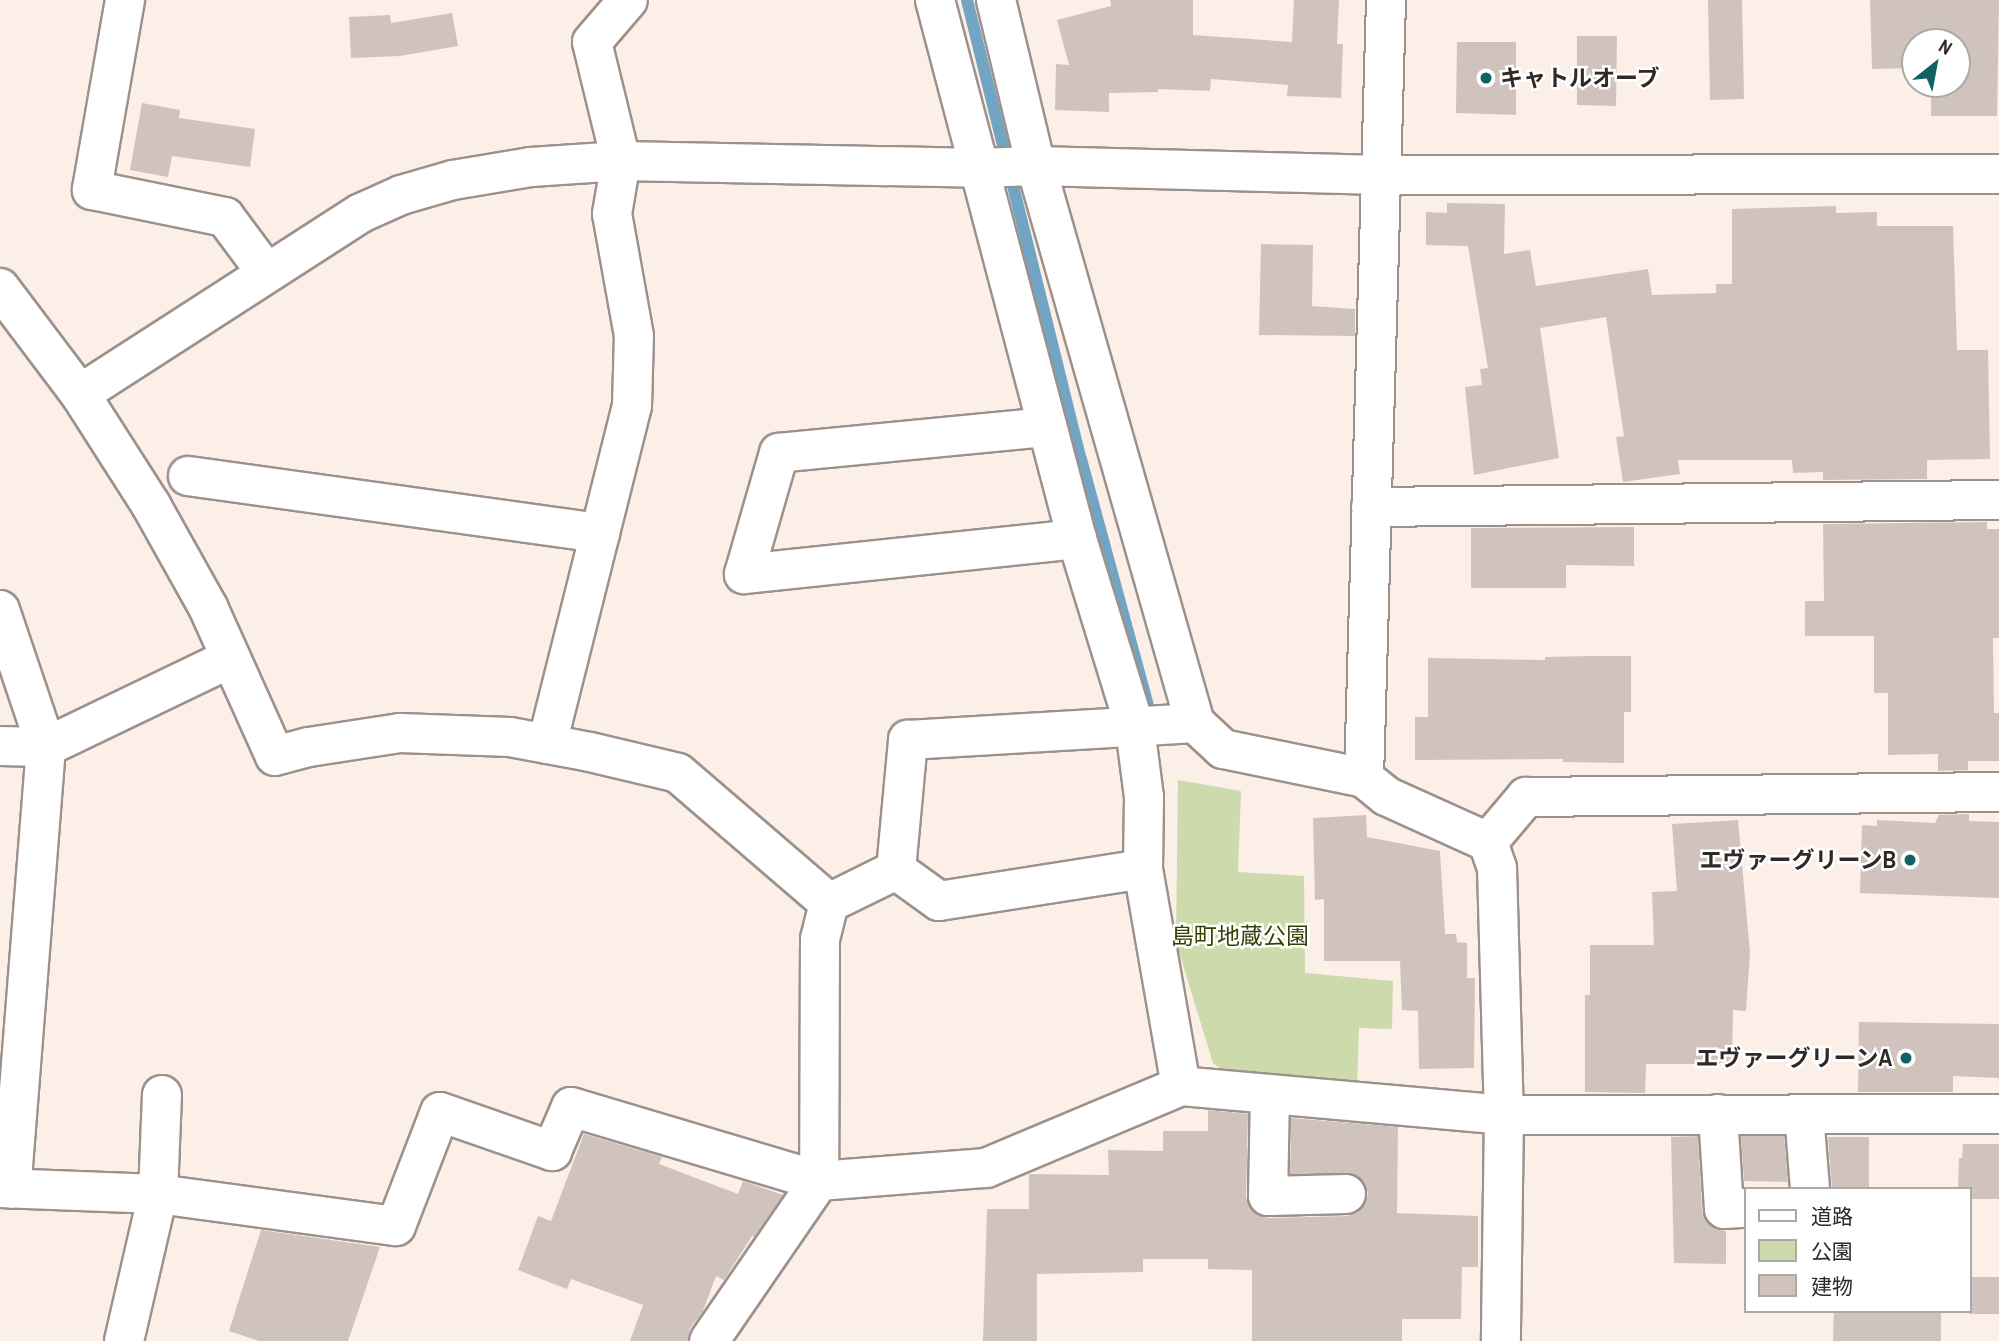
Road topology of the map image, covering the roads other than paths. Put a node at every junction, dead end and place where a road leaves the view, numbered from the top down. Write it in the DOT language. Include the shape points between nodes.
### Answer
graph roads {
  1 [pos="125,0"];
  2 [pos="628,0"];
  3 [pos="935,0"];
  4 [pos="996,0"];
  5 [pos="1386,0"];
  6 [pos="621,161"];
  7 [pos="1036,166"];
  8 [pos="979,168"];
  9 [pos="1999,174"];
  10 [pos="1382,175"];
  11 [pos="266,272"];
  12 [pos="0,288"];
  13 [pos="80,394"];
  14 [pos="1047,427"];
  15 [pos="188,476"];
  16 [pos="1999,500"];
  17 [pos="1371,507"];
  18 [pos="600,533"];
  19 [pos="1077,539"];
  20 [pos="0,610"];
  21 [pos="231,658"];
  22 [pos="1195,723"];
  23 [pos="1135,728"];
  24 [pos="547,744"];
  25 [pos="0,746"];
  26 [pos="46,747"];
  27 [pos="1364,778"];
  28 [pos="1999,792"];
  29 [pos="1488,842"];
  30 [pos="1143,869"];
  31 [pos="896,870"];
  32 [pos="829,904"];
  33 [pos="1181,1086"];
  34 [pos="1270,1094"];
  35 [pos="162,1096"];
  36 [pos="1718,1114"];
  37 [pos="1804,1114"];
  38 [pos="1999,1114"];
  39 [pos="1504,1115"];
  40 [pos="820,1181"];
  41 [pos="1810,1187"];
  42 [pos="6,1188"];
  43 [pos="158,1194"];
  44 [pos="1346,1194"];
  45 [pos="1744,1208"];
  46 [pos="124,1341"];
  47 [pos="709,1341"];
  48 [pos="1501,1341"];
  1 -- 11 [label="street" via="92,190 225,217"];
  2 -- 6 [label="street" via="592,42"];
  3 -- 8 [label="street"];
  4 -- 7 [label="street"];
  5 -- 10 [label="street"];
  6 -- 8 [label="street"];
  6 -- 11 [label="street" via="531,167 453,180 401,195 361,212"];
  6 -- 18 [label="street" via="612,214 635,336 632,406"];
  7 -- 8 [label="street"];
  7 -- 10 [label="street"];
  7 -- 22 [label="street"];
  8 -- 14 [label="street"];
  9 -- 10 [label="street"];
  10 -- 17 [label="street"];
  11 -- 13 [label="street"];
  12 -- 13 [label="street"];
  13 -- 21 [label="street" via="151,505"];
  14 -- 19 [label="street"];
  14 -- 19 [label="street" via="779,453 744,574"];
  15 -- 18 [label="street"];
  16 -- 17 [label="street"];
  17 -- 27 [label="street"];
  18 -- 24 [label="street"];
  19 -- 23 [label="street"];
  20 -- 26 [label="street"];
  21 -- 24 [label="street" via="275,757 400,733 510,737"];
  21 -- 26 [label="street"];
  22 -- 23 [label="street"];
  22 -- 27 [label="street" via="1223,749"];
  23 -- 30 [label="street" via="1144,797"];
  23 -- 31 [label="street" via="908,740"];
  24 -- 32 [label="street" via="678,773"];
  25 -- 26 [label="street"];
  26 -- 42 [label="street"];
  27 -- 29 [label="street" via="1386,796"];
  28 -- 29 [label="street" via="1526,797"];
  29 -- 39 [label="street" via="1497,868"];
  30 -- 31 [label="street" via="939,901"];
  30 -- 33 [label="street"];
  31 -- 32 [label="street"];
  32 -- 40 [label="street" via="820,939"];
  33 -- 34 [label="street"];
  33 -- 40 [label="street" via="986,1168"];
  34 -- 39 [label="street"];
  34 -- 44 [label="street" via="1268,1196"];
  35 -- 43 [label="street"];
  36 -- 37 [label="street"];
  36 -- 39 [label="street"];
  36 -- 45 [label="street" via="1724,1209"];
  37 -- 38 [label="street"];
  37 -- 41 [label="street"];
  39 -- 48 [label="street"];
  40 -- 43 [label="street" via="571,1107 552,1150 440,1112 396,1226"];
  40 -- 47 [label="street"];
  42 -- 43 [label="street"];
  43 -- 46 [label="street"];
}
